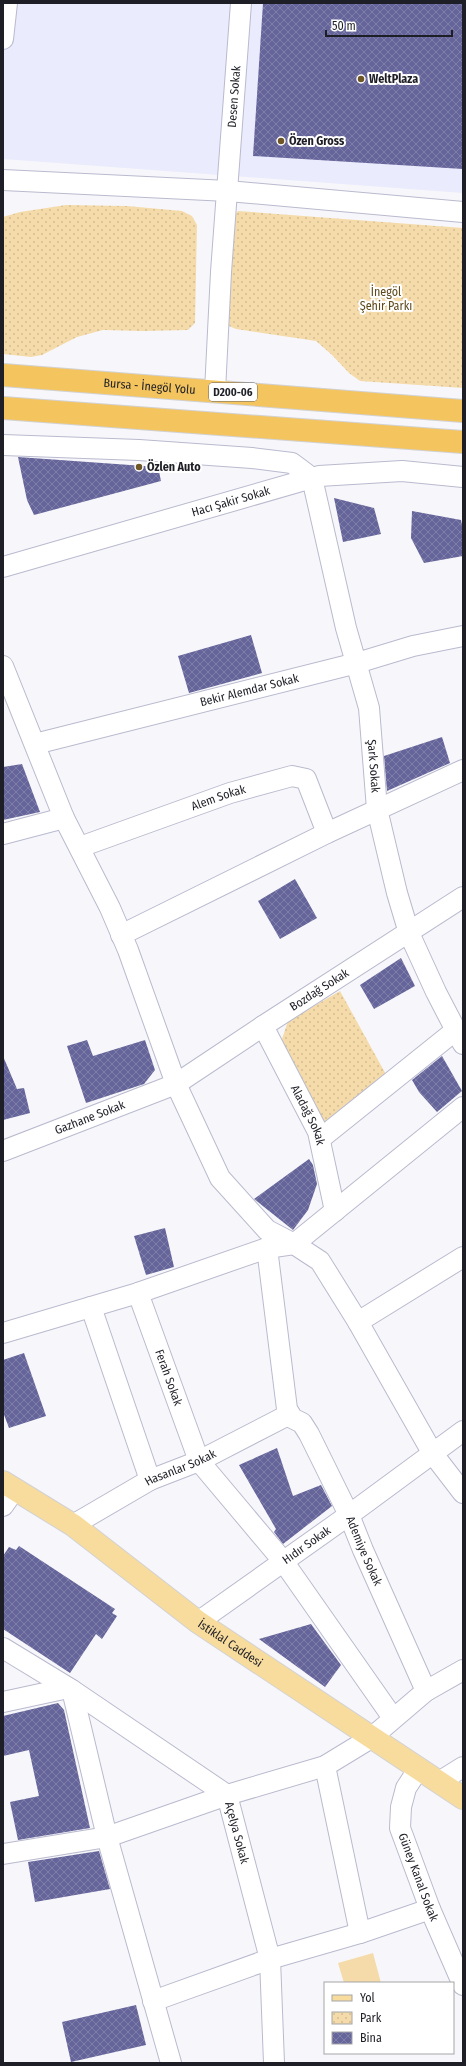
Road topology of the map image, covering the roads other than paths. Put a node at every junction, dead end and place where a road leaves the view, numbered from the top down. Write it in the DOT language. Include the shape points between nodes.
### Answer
graph roads {
  1 [pos="8,3"];
  2 [pos="241,3"];
  3 [pos="3,39"];
  4 [pos="3,180"];
  5 [pos="228,191"];
  6 [pos="463,212"];
  7 [pos="3,375"];
  8 [pos="215,391"];
  9 [pos="3,408"];
  10 [pos="463,411"];
  11 [pos="463,442"];
  12 [pos="3,445"];
  13 [pos="463,477"];
  14 [pos="312,478"];
  15 [pos="3,567"];
  16 [pos="463,636"];
  17 [pos="357,664"];
  18 [pos="3,666"];
  19 [pos="8,688"];
  20 [pos="35,744"];
  21 [pos="463,770"];
  22 [pos="377,809"];
  23 [pos="64,818"];
  24 [pos="326,833"];
  25 [pos="3,834"];
  26 [pos="80,847"];
  27 [pos="463,898"];
  28 [pos="409,934"];
  29 [pos="121,935"];
  30 [pos="263,1026"];
  31 [pos="459,1037"];
  32 [pos="176,1084"];
  33 [pos="463,1107"];
  34 [pos="320,1139"];
  35 [pos="3,1151"];
  36 [pos="335,1211"];
  37 [pos="294,1244"];
  38 [pos="267,1248"];
  39 [pos="463,1257"];
  40 [pos="138,1293"];
  41 [pos="91,1307"];
  42 [pos="358,1322"];
  43 [pos="3,1333"];
  44 [pos="291,1416"];
  45 [pos="463,1431"];
  46 [pos="433,1454"];
  47 [pos="199,1461"];
  48 [pos="150,1480"];
  49 [pos="7,1492"];
  50 [pos="463,1493"];
  51 [pos="349,1515"];
  52 [pos="73,1525"];
  53 [pos="283,1561"];
  54 [pos="198,1622"];
  55 [pos="3,1648"];
  56 [pos="463,1670"];
  57 [pos="70,1689"];
  58 [pos="426,1691"];
  59 [pos="3,1702"];
  60 [pos="393,1718"];
  61 [pos="371,1738"];
  62 [pos="325,1766"];
  63 [pos="463,1767"];
  64 [pos="419,1768"];
  65 [pos="439,1782"];
  66 [pos="227,1794"];
  67 [pos="463,1798"];
  68 [pos="107,1837"];
  69 [pos="3,1854"];
  70 [pos="430,1909"];
  71 [pos="360,1933"];
  72 [pos="270,1959"];
  73 [pos="463,1985"];
  74 [pos="153,2001"];
  75 [pos="171,2063"];
  76 [pos="274,2063"];
  1 -- 3 [label="street"];
  2 -- 5 [label="street, Desen Sokak"];
  4 -- 5 [label="street"];
  5 -- 6 [label="street"];
  5 -- 8 [label="street, Desen Sokak"];
  7 -- 8 [label="highway, Bursa - İnegöl Yolu / D200-06"];
  8 -- 10 [label="highway, Bursa - İnegöl Yolu / D200-06"];
  9 -- 11 [label="highway"];
  12 -- 14 [label="street" via="139,450 252,458 292,463"];
  13 -- 14 [label="street, Hacı Şakir Sokak" via="402,471"];
  14 -- 15 [label="street, Hacı Şakir Sokak"];
  14 -- 17 [label="street, Şark Sokak" via="346,628"];
  16 -- 17 [label="street, Bekir Alemdar Sokak" via="413,646"];
  17 -- 20 [label="street, Bekir Alemdar Sokak"];
  17 -- 22 [label="street, Şark Sokak" via="369,708"];
  18 -- 19 [label="street"];
  19 -- 20 [label="street"];
  20 -- 23 [label="street"];
  21 -- 22 [label="street"];
  22 -- 24 [label="street"];
  22 -- 28 [label="street, Şark Sokak"];
  23 -- 25 [label="street"];
  23 -- 26 [label="street"];
  24 -- 26 [label="street, Alem Sokak" via="306,779 292,776 230,793"];
  24 -- 29 [label="street"];
  26 -- 29 [label="street"];
  27 -- 28 [label="street, Bozdağ Sokak"];
  28 -- 30 [label="street, Bozdağ Sokak"];
  28 -- 31 [label="street, Şark Sokak"];
  29 -- 32 [label="street"];
  30 -- 32 [label="street, Bozdağ Sokak"];
  30 -- 34 [label="street, Aladağ Sokak"];
  31 -- 34 [label="street"];
  32 -- 35 [label="street, Gazhane Sokak"];
  32 -- 37 [label="street" via="220,1178 267,1230"];
  33 -- 36 [label="street"];
  34 -- 36 [label="street, Aladağ Sokak"];
  36 -- 37 [label="street"];
  37 -- 38 [label="street"];
  37 -- 42 [label="street" via="320,1260"];
  38 -- 40 [label="street"];
  38 -- 44 [label="street"];
  39 -- 42 [label="street"];
  40 -- 41 [label="street"];
  40 -- 47 [label="street, Ferah Sokak"];
  41 -- 43 [label="street"];
  41 -- 48 [label="street"];
  42 -- 46 [label="street"];
  44 -- 47 [label="street, Hasanlar Sokak"];
  44 -- 51 [label="street, Ademiye Sokak" via="302,1423 309,1434"];
  45 -- 46 [label="street, Hıdır Sokak"];
  46 -- 50 [label="street"];
  46 -- 51 [label="street, Hıdır Sokak"];
  47 -- 48 [label="street, Hasanlar Sokak"];
  47 -- 53 [label="street"];
  48 -- 52 [label="street, Hasanlar Sokak"];
  49 -- 52 [label="main road, İstiklal Caddesi"];
  51 -- 53 [label="street, Hıdır Sokak"];
  51 -- 58 [label="street, Ademiye Sokak"];
  52 -- 54 [label="main road, İstiklal Caddesi"];
  53 -- 54 [label="street, Hıdır Sokak"];
  53 -- 60 [label="street"];
  54 -- 61 [label="main road, İstiklal Caddesi"];
  55 -- 57 [label="street, Açelya Sokak"];
  56 -- 58 [label="street"];
  57 -- 59 [label="street"];
  57 -- 66 [label="street, Açelya Sokak"];
  57 -- 68 [label="street"];
  58 -- 60 [label="street"];
  60 -- 61 [label="street"];
  61 -- 62 [label="street"];
  61 -- 64 [label="main road, İstiklal Caddesi"];
  62 -- 66 [label="street"];
  62 -- 71 [label="street"];
  63 -- 65 [label="street"];
  64 -- 65 [label="main road, İstiklal Caddesi"];
  64 -- 70 [label="street, Güney Kanal Sokak" via="406,1788 401,1807 400,1828"];
  65 -- 67 [label="main road, İstiklal Caddesi"];
  66 -- 68 [label="street"];
  66 -- 72 [label="street, Açelya Sokak"];
  68 -- 69 [label="street"];
  68 -- 74 [label="street"];
  70 -- 71 [label="street"];
  70 -- 73 [label="street, Güney Kanal Sokak"];
  71 -- 72 [label="street"];
  72 -- 74 [label="street"];
  72 -- 76 [label="street, Açelya Sokak"];
  74 -- 75 [label="street"];
}
